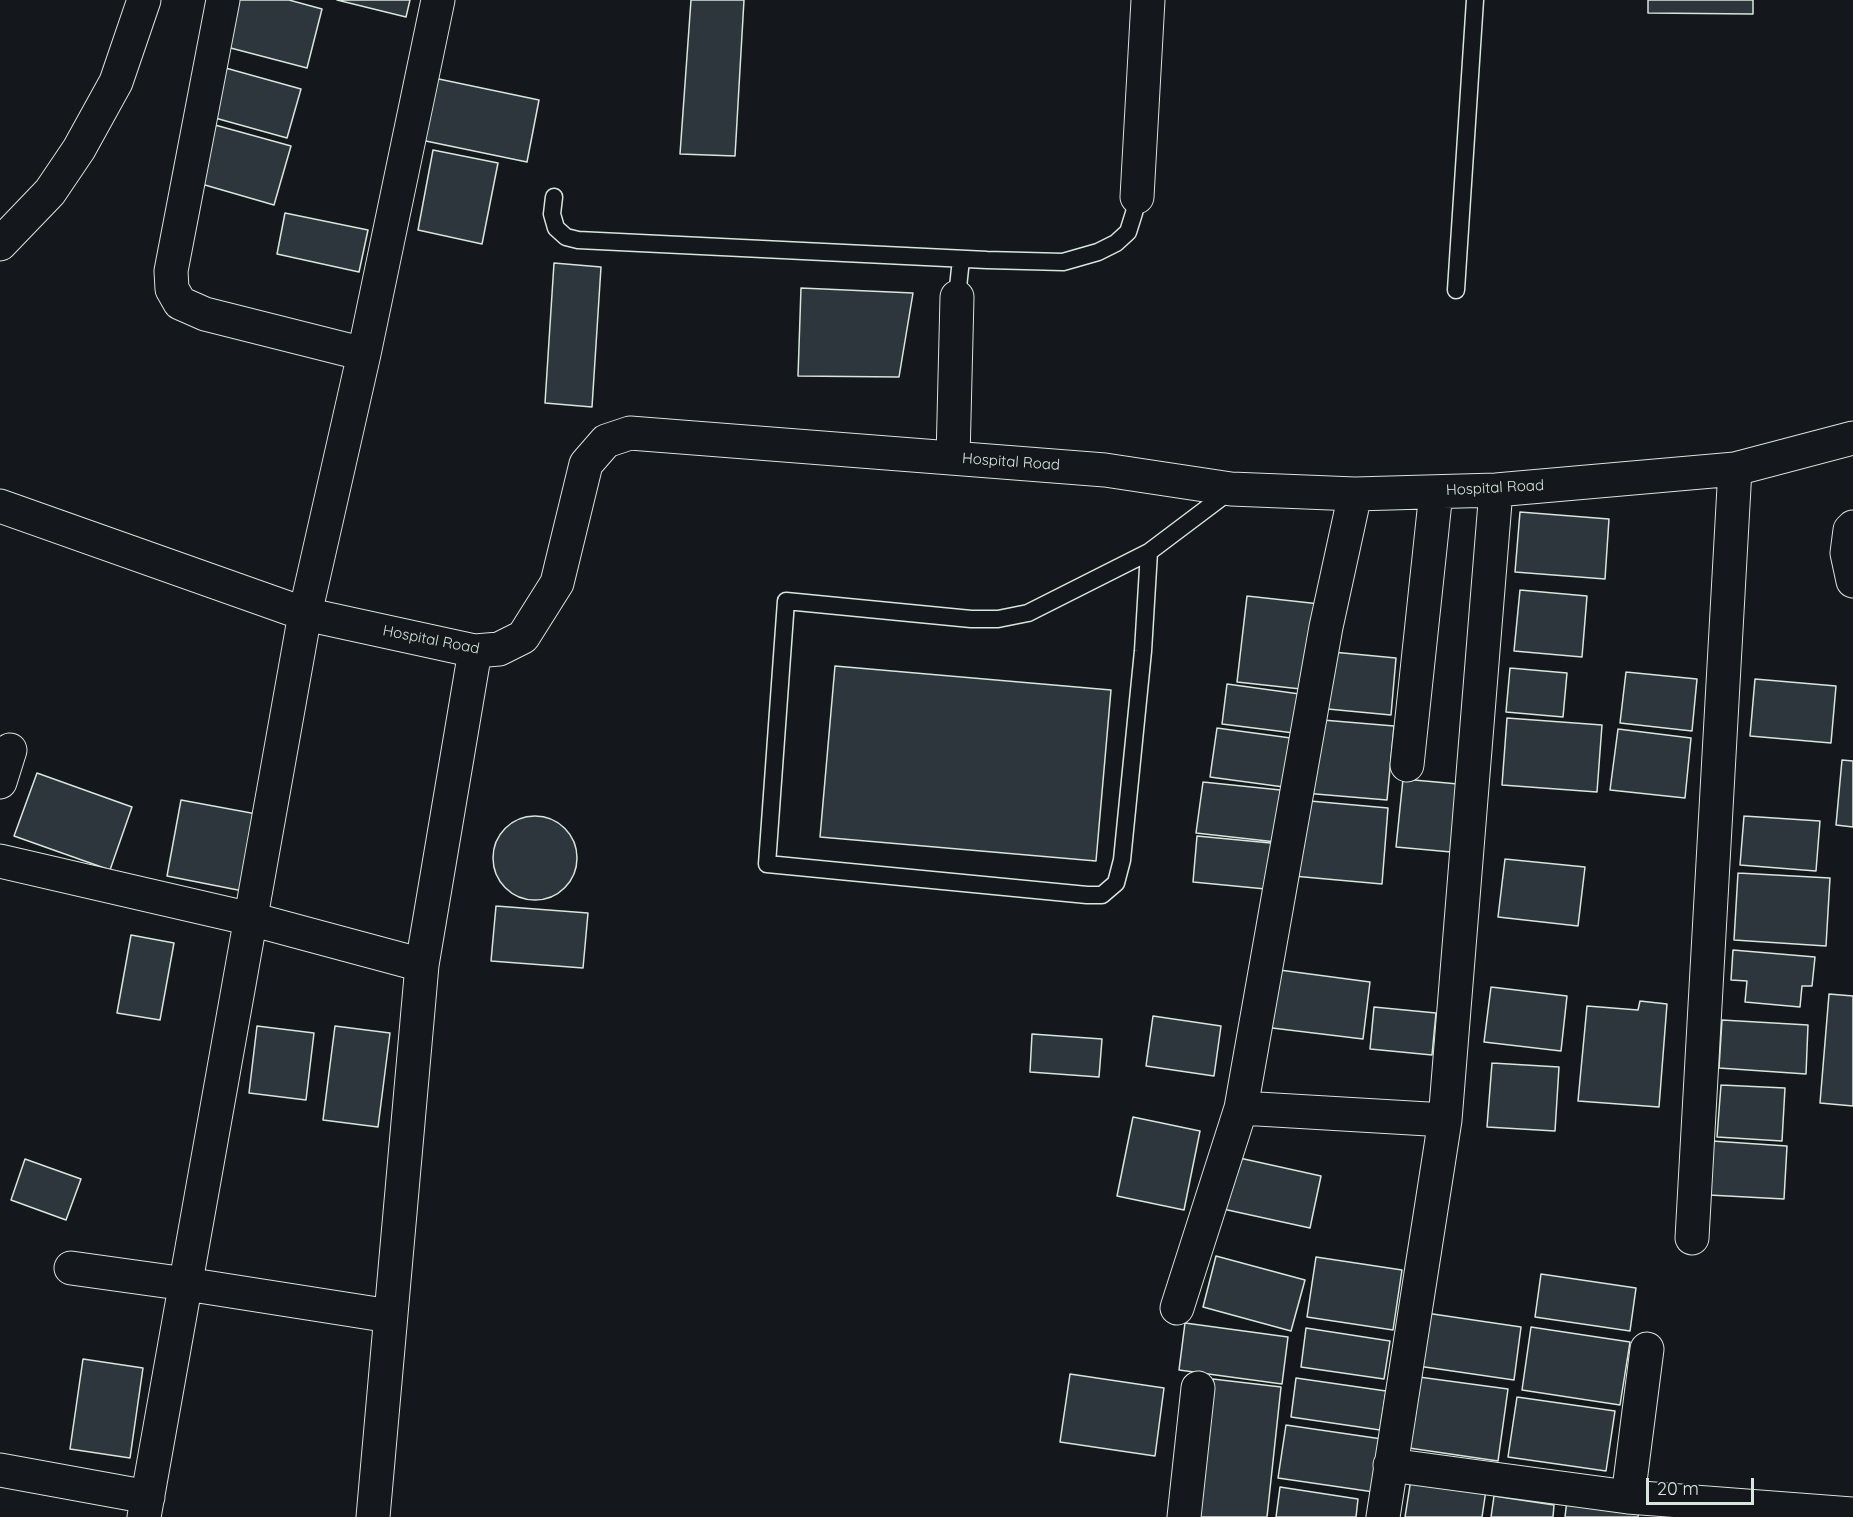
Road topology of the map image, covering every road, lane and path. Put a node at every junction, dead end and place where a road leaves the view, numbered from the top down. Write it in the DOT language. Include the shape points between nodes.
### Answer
graph roads {
  1 [pos="144,0"];
  2 [pos="223,0"];
  3 [pos="438,0"];
  4 [pos="1148,0"];
  5 [pos="1475,0"];
  6 [pos="554,197"];
  7 [pos="1137,197"];
  8 [pos="0,244"];
  9 [pos="961,259"];
  10 [pos="1456,290"];
  11 [pos="957,297"];
  12 [pos="364,354"];
  13 [pos="1853,438"];
  14 [pos="953,458"];
  15 [pos="1735,470"];
  16 [pos="1231,489"];
  17 [pos="1496,490"];
  18 [pos="1436,492"];
  19 [pos="1355,494"];
  20 [pos="0,506"];
  21 [pos="1853,527"];
  22 [pos="1149,552"];
  23 [pos="1853,581"];
  24 [pos="305,614"];
  25 [pos="475,651"];
  26 [pos="10,750"];
  27 [pos="1407,765"];
  28 [pos="0,782"];
  29 [pos="0,861"];
  30 [pos="251,919"];
  31 [pos="422,965"];
  32 [pos="1241,1108"];
  33 [pos="1445,1120"];
  34 [pos="1692,1238"];
  35 [pos="71,1268"];
  36 [pos="186,1284"];
  37 [pos="1177,1308"];
  38 [pos="390,1316"];
  39 [pos="1647,1349"];
  40 [pos="1198,1388"];
  41 [pos="1390,1465"];
  42 [pos="0,1470"];
  43 [pos="1628,1497"];
  44 [pos="146,1507"];
  45 [pos="1853,1514"];
  46 [pos="373,1517"];
  47 [pos="1184,1517"];
  48 [pos="1383,1517"];
  1 -- 8 [label="street" via="116,82 79,149 50,192"];
  2 -- 12 [label="street" via="171,271 172,289 180,303 205,314"];
  3 -- 12 [label="street"];
  4 -- 7 [label="street"];
  5 -- 10 [label="lane"];
  6 -- 9 [label="lane" via="552,214 556,228 566,237 578,240"];
  7 -- 9 [label="lane" via="1128,232 1098,252 1063,262"];
  9 -- 11 [label="lane"];
  11 -- 14 [label="street"];
  12 -- 24 [label="street"];
  13 -- 15 [label="street, Hospital Road"];
  14 -- 16 [label="street, Hospital Road" via="1105,470"];
  14 -- 25 [label="street, Hospital Road" via="630,433 606,441 586,464 557,583 524,637 499,649"];
  15 -- 17 [label="street, Hospital Road"];
  15 -- 34 [label="street"];
  16 -- 19 [label="street, Hospital Road"];
  16 -- 22 [label="lane"];
  17 -- 18 [label="street, Hospital Road"];
  17 -- 33 [label="street"];
  18 -- 19 [label="street, Hospital Road"];
  18 -- 27 [label="street"];
  19 -- 32 [label="street" via="1326,627"];
  20 -- 24 [label="street, Hospital Road"];
  21 -- 23 [label="street" via="1847,553"];
  22 -- 22 [label="lane" via="1122,860 1116,883 1102,895 767,864 786,601 998,619 1028,613"];
  24 -- 25 [label="street, Hospital Road"];
  24 -- 30 [label="street"];
  25 -- 31 [label="street"];
  26 -- 28 [label="street"];
  29 -- 30 [label="street"];
  30 -- 31 [label="street"];
  30 -- 36 [label="street"];
  31 -- 38 [label="street"];
  32 -- 33 [label="street"];
  32 -- 37 [label="street"];
  33 -- 41 [label="street"];
  35 -- 36 [label="street"];
  36 -- 38 [label="street"];
  36 -- 44 [label="street"];
  38 -- 46 [label="street"];
  39 -- 43 [label="street"];
  40 -- 47 [label="street"];
  41 -- 43 [label="street"];
  41 -- 48 [label="street"];
  42 -- 44 [label="street"];
  43 -- 45 [label="street"];
}
